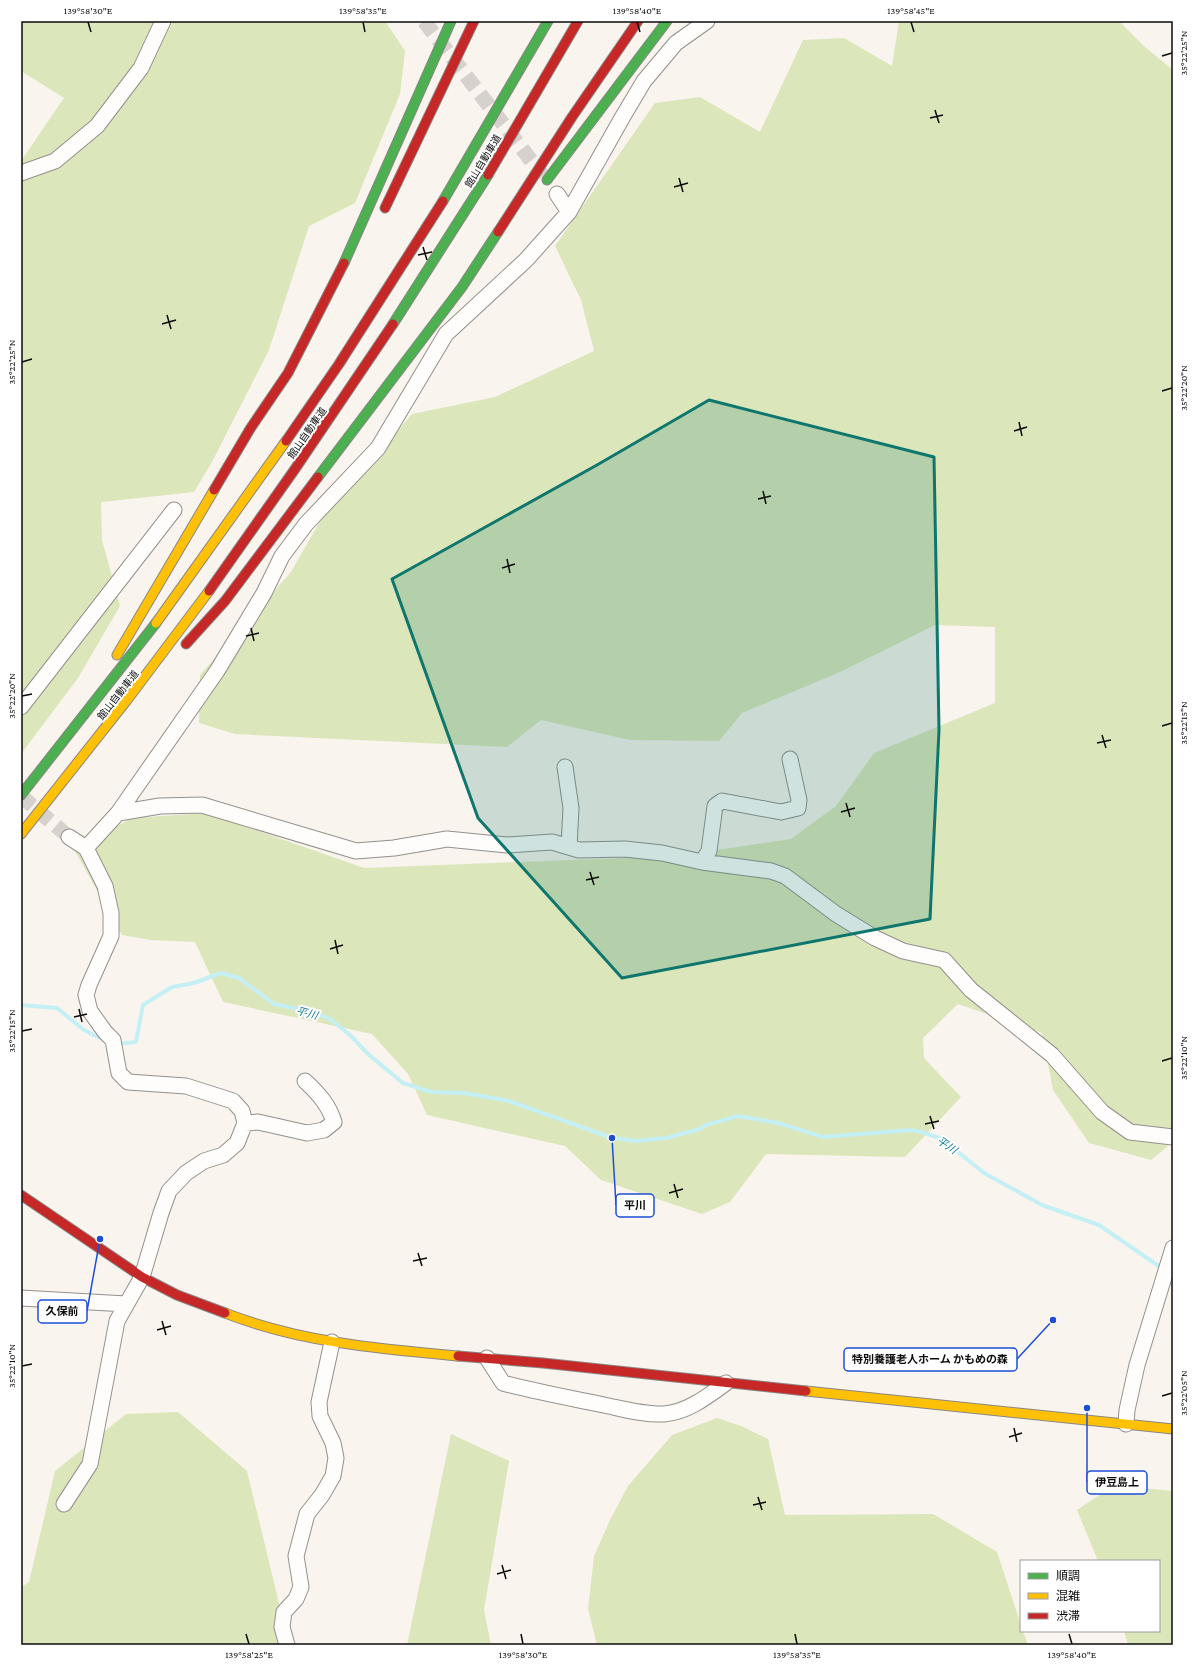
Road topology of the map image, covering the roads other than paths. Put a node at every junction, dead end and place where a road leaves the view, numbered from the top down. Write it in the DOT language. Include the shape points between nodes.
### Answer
graph roads {
  1 [pos="163,21"];
  2 [pos="451,21"];
  3 [pos="474,21"];
  4 [pos="548,21"];
  5 [pos="578,21"];
  6 [pos="638,21"];
  7 [pos="667,21"];
  8 [pos="707,21"];
  9 [pos="21,174"];
  10 [pos="542,186"];
  11 [pos="557,194"];
  12 [pos="528,205"];
  13 [pos="570,212"];
  14 [pos="509,214"];
  15 [pos="379,219"];
  16 [pos="345,282"];
  17 [pos="288,373"];
  18 [pos="174,510"];
  19 [pos="177,653"];
  20 [pos="162,670"];
  21 [pos="21,707"];
  22 [pos="73,730"];
  23 [pos="93,745"];
  24 [pos="790,760"];
  25 [pos="564,767"];
  26 [pos="21,795"];
  27 [pos="118,813"];
  28 [pos="21,834"];
  29 [pos="69,837"];
  30 [pos="569,847"];
  31 [pos="86,848"];
  32 [pos="702,862"];
  33 [pos="305,1081"];
  34 [pos="244,1123"];
  35 [pos="1173,1137"];
  36 [pos="21,1195"];
  37 [pos="1171,1253"];
  38 [pos="142,1277"];
  39 [pos="21,1298"];
  40 [pos="126,1304"];
  41 [pos="332,1342"];
  42 [pos="487,1358"];
  43 [pos="726,1383"];
  44 [pos="1126,1424"];
  45 [pos="1173,1429"];
  46 [pos="64,1504"];
  47 [pos="287,1645"];
  1 -- 9 [label="street" via="141,68 97,126 55,161"];
  2 -- 17 [label="main road" via="348,254"];
  3 -- 15 [label="main road"];
  4 -- 22 [label="main road, 館山自動車道" via="450,190 339,364 160,618"];
  5 -- 23 [label="main road, 館山自動車道" via="472,202 359,378 184,626"];
  6 -- 14 [label="main road"];
  7 -- 10 [label="main road"];
  8 -- 13 [label="street" via="676,43 644,81"];
  11 -- 13 [label="street"];
  12 -- 14 [label="main road"];
  13 -- 27 [label="street" via="526,260 446,334 378,448 306,524 282,556 264,593 217,671"];
  14 -- 19 [label="main road" via="462,287 225,601"];
  16 -- 17 [label="main road"];
  17 -- 22 [label="main road" via="250,429"];
  18 -- 21 [label="street"];
  20 -- 23 [label="main road"];
  22 -- 26 [label="main road, 館山自動車道"];
  23 -- 28 [label="main road, 館山自動車道"];
  24 -- 32 [label="street" via="799,800 798,808 781,812 722,801 715,806 709,851"];
  25 -- 30 [label="street" via="570,808"];
  27 -- 30 [label="street" via="160,806 202,805 356,851 447,839 507,845 552,842"];
  27 -- 31 [label="street"];
  29 -- 31 [label="street"];
  30 -- 32 [label="street" via="579,850 625,849"];
  31 -- 34 [label="street" via="105,886 111,936 86,994 90,1011 114,1044 119,1073 128,1082 186,1086 233,1101 242,1111"];
  32 -- 35 [label="street" via="772,871 785,876 836,914 875,938 902,951 944,960 971,990 1052,1055 1102,1112 1130,1132"];
  33 -- 34 [label="street" via="330,1110 334,1122 324,1130 307,1133 258,1122"];
  34 -- 38 [label="street" via="237,1143 223,1155 204,1161 186,1173 169,1191"];
  36 -- 38 [label="main road"];
  37 -- 44 [label="street" via="1137,1365"];
  38 -- 40 [label="street"];
  38 -- 41 [label="main road" via="177,1295 247,1322"];
  39 -- 40 [label="street"];
  40 -- 46 [label="street" via="117,1321 90,1464"];
  41 -- 42 [label="main road" via="389,1350"];
  41 -- 47 [label="street" via="319,1402 320,1416 333,1443 336,1458 333,1476 307,1514 296,1556 301,1586 296,1600 284,1612 282,1627"];
  42 -- 43 [label="main road"];
  42 -- 43 [label="street" via="503,1383 644,1413 664,1414 680,1410 705,1398"];
  43 -- 44 [label="main road"];
  44 -- 45 [label="main road"];
}
